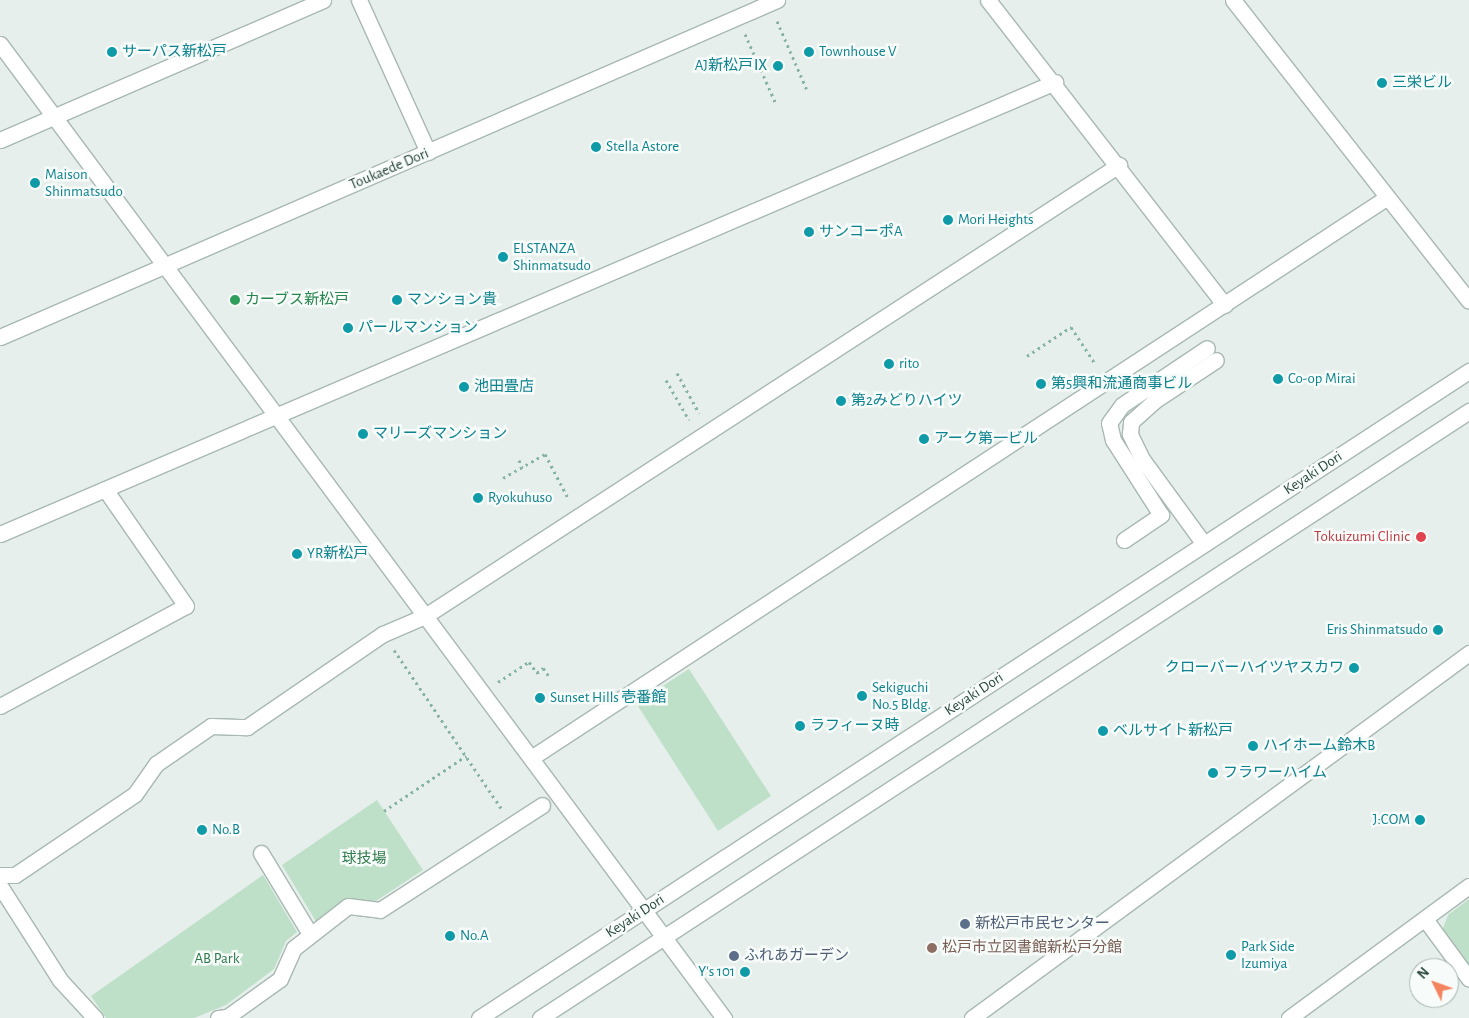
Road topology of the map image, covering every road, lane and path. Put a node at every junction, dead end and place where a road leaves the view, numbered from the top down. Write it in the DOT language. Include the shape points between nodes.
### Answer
graph roads {
  1 [pos="323,0"];
  2 [pos="360,0"];
  3 [pos="777,0"];
  4 [pos="988,0"];
  5 [pos="1233,0"];
  6 [pos="776,20"];
  7 [pos="744,34"];
  8 [pos="0,44"];
  9 [pos="1055,82"];
  10 [pos="806,90"];
  11 [pos="776,104"];
  12 [pos="54,117"];
  13 [pos="0,140"];
  14 [pos="428,152"];
  15 [pos="1119,165"];
  16 [pos="1386,198"];
  17 [pos="164,267"];
  18 [pos="1469,301"];
  19 [pos="1225,305"];
  20 [pos="0,337"];
  21 [pos="1027,356"];
  22 [pos="1469,371"];
  23 [pos="677,373"];
  24 [pos="666,380"];
  25 [pos="1107,382"];
  26 [pos="1469,411"];
  27 [pos="275,417"];
  28 [pos="704,435"];
  29 [pos="519,460"];
  30 [pos="522,467"];
  31 [pos="503,478"];
  32 [pos="104,489"];
  33 [pos="578,516"];
  34 [pos="0,534"];
  35 [pos="1124,540"];
  36 [pos="1204,544"];
  37 [pos="425,616"];
  38 [pos="391,645"];
  39 [pos="1469,653"];
  40 [pos="548,675"];
  41 [pos="492,687"];
  42 [pos="0,706"];
  43 [pos="466,756"];
  44 [pos="531,758"];
  45 [pos="542,805"];
  46 [pos="384,811"];
  47 [pos="512,824"];
  48 [pos="261,853"];
  49 [pos="0,875"];
  50 [pos="0,886"];
  51 [pos="1469,886"];
  52 [pos="644,910"];
  53 [pos="1425,919"];
  54 [pos="310,934"];
  55 [pos="664,937"];
  56 [pos="1469,979"];
  57 [pos="95,1018"];
  58 [pos="218,1018"];
  59 [pos="479,1018"];
  60 [pos="540,1018"];
  61 [pos="724,1018"];
  62 [pos="972,1018"];
  63 [pos="1289,1018"];
  1 -- 12 [label="street"];
  2 -- 14 [label="street"];
  3 -- 14 [label="street, Toukaede Dori"];
  4 -- 9 [label="street"];
  5 -- 16 [label="street"];
  6 -- 10 [label="path"];
  7 -- 11 [label="path"];
  8 -- 12 [label="street"];
  9 -- 15 [label="street"];
  9 -- 27 [label="street"];
  12 -- 13 [label="street"];
  12 -- 17 [label="street"];
  14 -- 17 [label="street, Toukaede Dori"];
  15 -- 19 [label="street"];
  15 -- 28 [label="street"];
  16 -- 18 [label="street"];
  16 -- 19 [label="street"];
  17 -- 20 [label="street, Toukaede Dori"];
  17 -- 27 [label="street"];
  19 -- 25 [label="street"];
  21 -- 25 [label="path" via="1071,327"];
  22 -- 36 [label="street, Keyaki Dori"];
  23 -- 28 [label="path"];
  24 -- 28 [label="path"];
  25 -- 44 [label="street"];
  26 -- 55 [label="street"];
  27 -- 32 [label="street"];
  27 -- 37 [label="street"];
  28 -- 33 [label="street"];
  29 -- 30 [label="path"];
  30 -- 31 [label="path"];
  30 -- 33 [label="path" via="545,454"];
  32 -- 34 [label="street"];
  32 -- 42 [label="street" via="186,606"];
  33 -- 37 [label="street"];
  35 -- 36 [label="street" via="1161,514 1112,440 1109,423 1122,405 1211,354 1131,422 1130,434 1178,514"];
  36 -- 52 [label="street, Keyaki Dori"];
  37 -- 44 [label="street"];
  37 -- 49 [label="street" via="383,634 247,727 211,726 156,764 135,794 15,875"];
  38 -- 43 [label="path"];
  39 -- 62 [label="street"];
  40 -- 41 [label="path" via="544,668 536,673 529,662"];
  43 -- 46 [label="path"];
  43 -- 47 [label="path"];
  44 -- 52 [label="street"];
  45 -- 47 [label="street"];
  47 -- 54 [label="street" via="380,910 348,906"];
  48 -- 54 [label="street"];
  50 -- 57 [label="street" via="60,980"];
  51 -- 53 [label="street"];
  52 -- 55 [label="street"];
  52 -- 59 [label="street, Keyaki Dori"];
  53 -- 56 [label="street"];
  53 -- 63 [label="street"];
  54 -- 58 [label="street" via="294,948 280,979 227,1017"];
  55 -- 60 [label="street"];
  55 -- 61 [label="street"];
}
